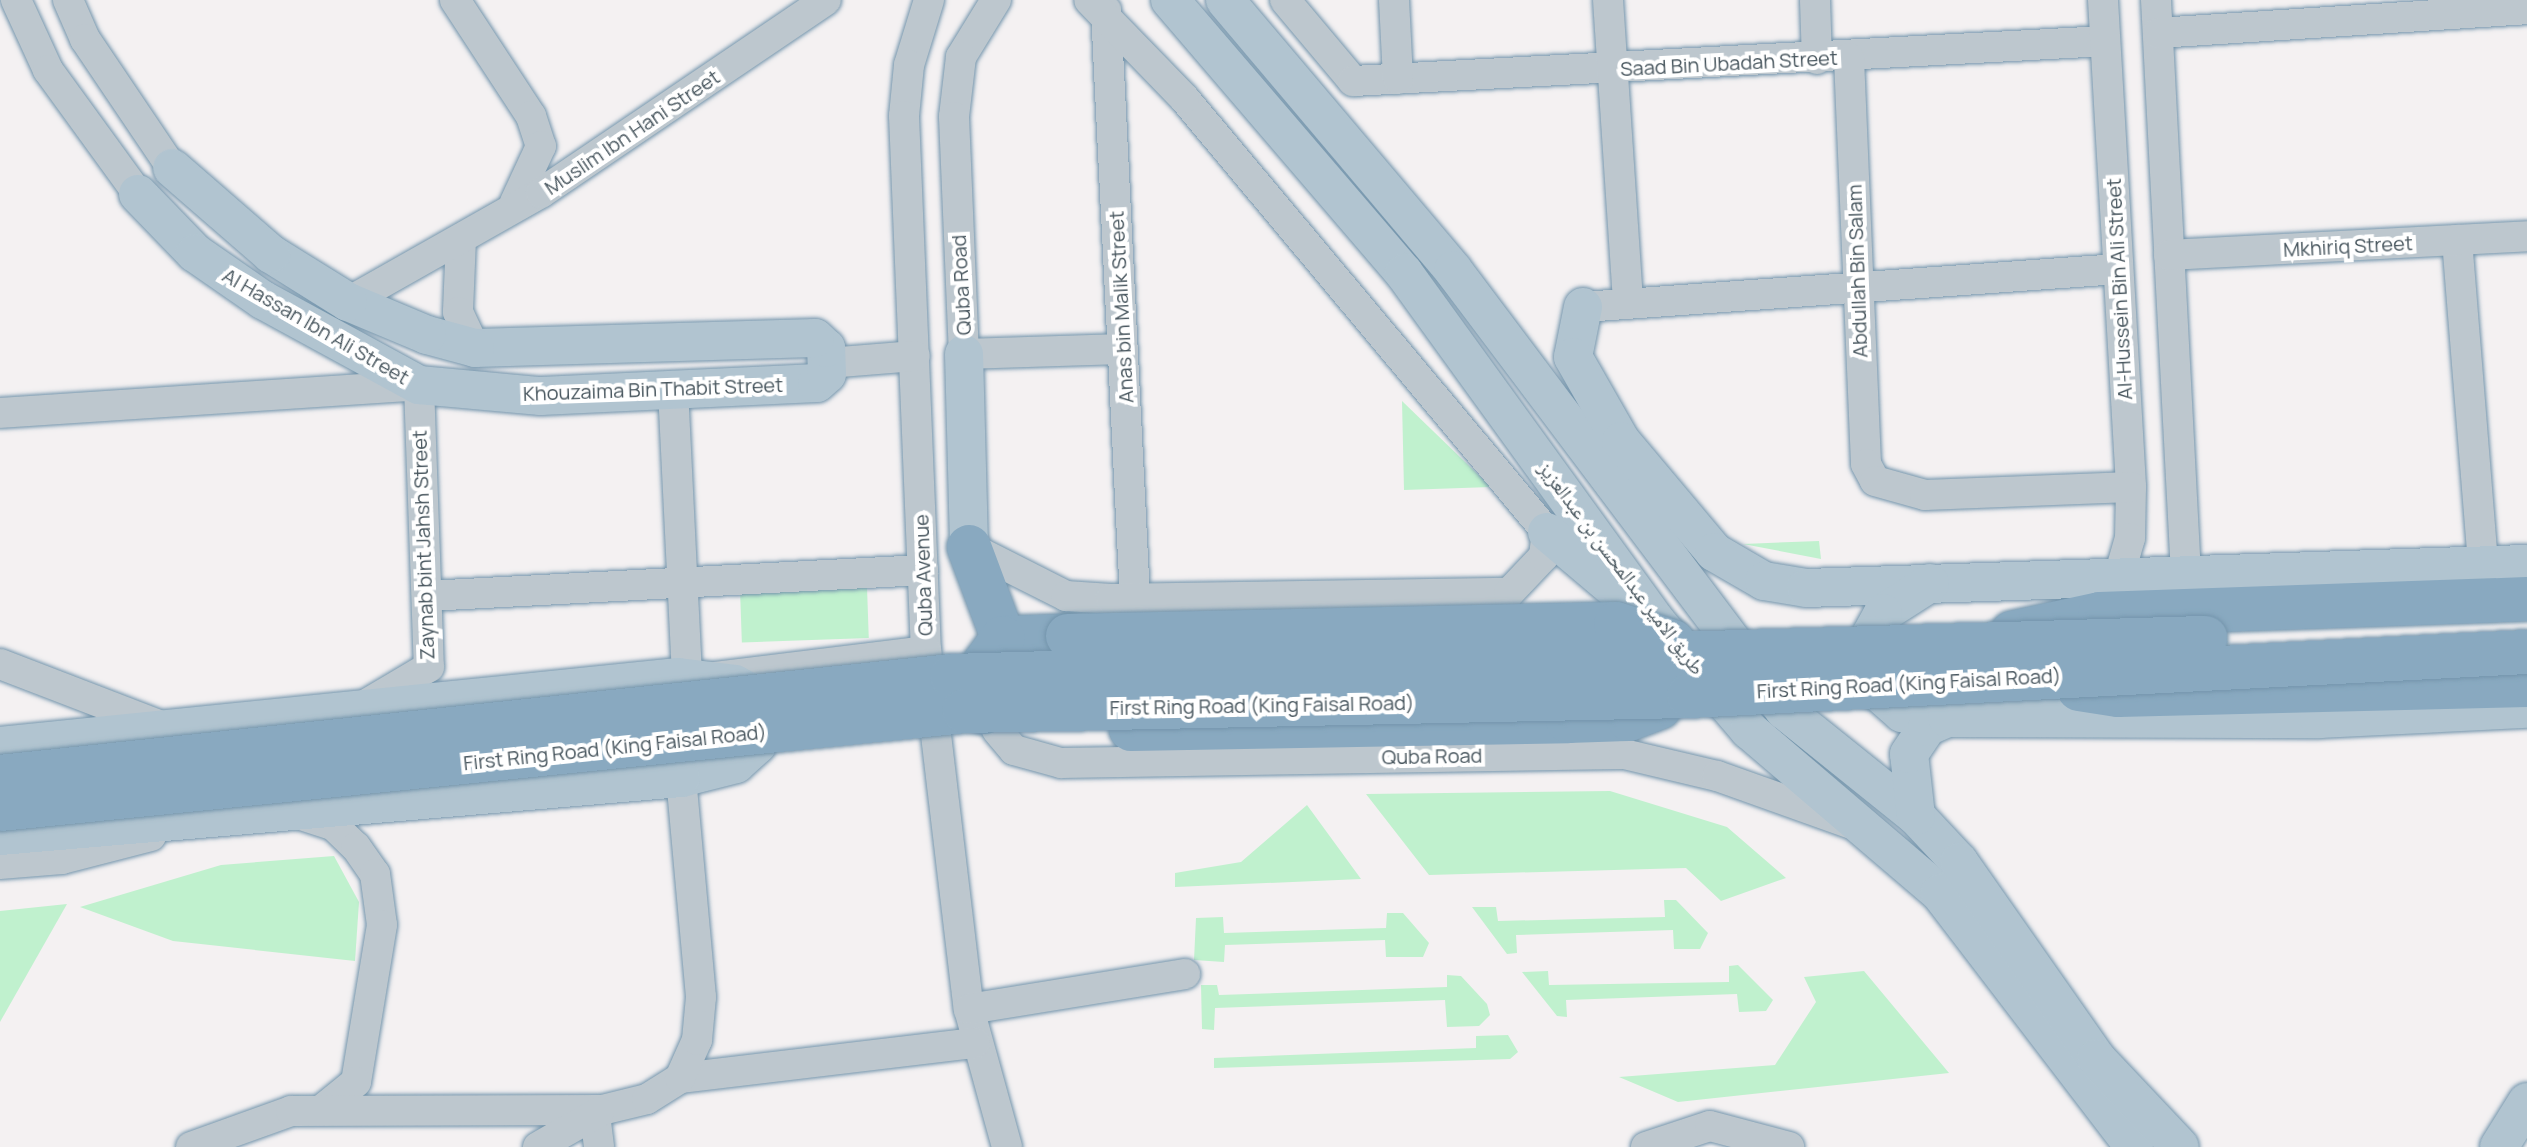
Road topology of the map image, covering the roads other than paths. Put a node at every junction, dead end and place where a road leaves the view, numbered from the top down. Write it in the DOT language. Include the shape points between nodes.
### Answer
graph roads {
  1 [pos="68,0"];
  2 [pos="455,0"];
  3 [pos="826,0"];
  4 [pos="929,0"];
  5 [pos="996,0"];
  6 [pos="1170,0"];
  7 [pos="1225,0"];
  8 [pos="1285,0"];
  9 [pos="1394,0"];
  10 [pos="1608,0"];
  11 [pos="1815,0"];
  12 [pos="2103,0"];
  13 [pos="2156,0"];
  14 [pos="1100,5"];
  15 [pos="2527,9"];
  16 [pos="976,13"];
  17 [pos="13,23"];
  18 [pos="2158,33"];
  19 [pos="2105,41"];
  20 [pos="1849,58"];
  21 [pos="1817,59"];
  22 [pos="1612,69"];
  23 [pos="1398,79"];
  24 [pos="172,168"];
  25 [pos="138,194"];
  26 [pos="515,202"];
  27 [pos="2527,236"];
  28 [pos="461,239"];
  29 [pos="2457,240"];
  30 [pos="2169,255"];
  31 [pos="2118,269"];
  32 [pos="1856,286"];
  33 [pos="1628,299"];
  34 [pos="348,302"];
  35 [pos="1583,307"];
  36 [pos="475,348"];
  37 [pos="1123,349"];
  38 [pos="964,354"];
  39 [pos="915,356"];
  40 [pos="828,363"];
  41 [pos="419,385"];
  42 [pos="673,389"];
  43 [pos="0,413"];
  44 [pos="1628,449"];
  45 [pos="2131,487"];
  46 [pos="1641,523"];
  47 [pos="1547,532"];
  48 [pos="969,547"];
  49 [pos="1714,552"];
  50 [pos="2527,564"];
  51 [pos="923,570"];
  52 [pos="2186,574"];
  53 [pos="2119,576"];
  54 [pos="1948,580"];
  55 [pos="683,581"];
  56 [pos="427,596"];
  57 [pos="2509,598"];
  58 [pos="1135,599"];
  59 [pos="1655,620"];
  60 [pos="1003,638"];
  61 [pos="926,651"];
  62 [pos="1705,652"];
  63 [pos="2527,652"];
  64 [pos="0,664"];
  65 [pos="696,668"];
  66 [pos="2002,677"];
  67 [pos="2508,685"];
  68 [pos="1689,696"];
  69 [pos="2527,709"];
  70 [pos="355,711"];
  71 [pos="1947,718"];
  72 [pos="166,728"];
  73 [pos="997,730"];
  74 [pos="0,746"];
  75 [pos="0,777"];
  76 [pos="681,778"];
  77 [pos="0,809"];
  78 [pos="298,814"];
  79 [pos="1916,816"];
  80 [pos="203,823"];
  81 [pos="1866,830"];
  82 [pos="0,836"];
  83 [pos="0,864"];
  84 [pos="1185,974"];
  85 [pos="969,1009"];
  86 [pos="975,1043"];
  87 [pos="680,1078"];
  88 [pos="2527,1102"];
  89 [pos="325,1107"];
  90 [pos="598,1112"];
  91 [pos="191,1147"];
  92 [pos="538,1147"];
  93 [pos="599,1147"];
  94 [pos="1007,1147"];
  95 [pos="1646,1147"];
  96 [pos="1789,1147"];
  97 [pos="2134,1147"];
  98 [pos="2180,1147"];
  99 [pos="2499,1147"];
  1 -- 24 [label="street, Al Hassan Ibn Ali Street" via="85,39"];
  2 -- 26 [label="street" via="531,116 541,146"];
  3 -- 26 [label="street, Muslim Ibn Hani Street" via="541,193"];
  4 -- 39 [label="street, Quba Avenue" via="909,65 904,116"];
  5 -- 16 [label="street, Quba Road"];
  6 -- 59 [label="main road, طريق الامير عبدالمحسن بن عبدالعزيز" via="1404,273"];
  7 -- 46 [label="main road, طريق الامير عبدالمحسن بن عبدالعزيز" via="1453,270"];
  8 -- 23 [label="street, Saad Bin Ubadah Street" via="1353,81"];
  9 -- 23 [label="street"];
  10 -- 22 [label="street"];
  11 -- 21 [label="street"];
  12 -- 19 [label="street, Al-Hussein Bin Ali Street"];
  13 -- 18 [label="street"];
  14 -- 37 [label="street, Anas bin Malik Street"];
  14 -- 47 [label="street"];
  15 -- 18 [label="street"];
  16 -- 38 [label="street, Quba Road" via="961,57 954,117"];
  17 -- 25 [label="street, Al Hassan Ibn Ali Street"];
  18 -- 30 [label="street"];
  19 -- 20 [label="street, Saad Bin Ubadah Street"];
  19 -- 31 [label="street, Al-Hussein Bin Ali Street"];
  20 -- 21 [label="street, Saad Bin Ubadah Street"];
  20 -- 32 [label="street, Abdullah Bin Salam"];
  21 -- 22 [label="street, Saad Bin Ubadah Street"];
  22 -- 23 [label="street, Saad Bin Ubadah Street"];
  22 -- 33 [label="street"];
  24 -- 34 [label="main road, Al Hassan Ibn Ali Street" via="271,254"];
  25 -- 41 [label="main road, Al Hassan Ibn Ali Street" via="195,253 309,326"];
  26 -- 28 [label="street, Muslim Ibn Hani Street"];
  27 -- 29 [label="street, Mkhiriq Street"];
  28 -- 34 [label="street, Muslim Ibn Hani Street"];
  28 -- 36 [label="street" via="458,312"];
  29 -- 30 [label="street, Mkhiriq Street"];
  29 -- 57 [label="street"];
  30 -- 52 [label="street"];
  31 -- 32 [label="street"];
  31 -- 45 [label="street, Al-Hussein Bin Ali Street"];
  32 -- 33 [label="street"];
  32 -- 45 [label="street, Abdullah Bin Salam" via="1866,464 1875,481 1925,495"];
  33 -- 35 [label="street"];
  34 -- 36 [label="main road, Al Hassan Ibn Ali Street"];
  35 -- 44 [label="main road" via="1573,357"];
  36 -- 40 [label="main road" via="815,338"];
  37 -- 38 [label="street"];
  37 -- 58 [label="street, Anas bin Malik Street"];
  38 -- 48 [label="main road, Quba Road"];
  39 -- 40 [label="street"];
  39 -- 51 [label="street, Quba Avenue"];
  40 -- 42 [label="main road, Khouzaima Bin Thabit Street" via="817,383"];
  41 -- 42 [label="main road, Khouzaima Bin Thabit Street" via="541,396"];
  41 -- 43 [label="street, Khouzaima Bin Thabit Street"];
  41 -- 56 [label="street, Zaynab bint Jahsh Street"];
  42 -- 55 [label="street"];
  44 -- 46 [label="main road"];
  44 -- 49 [label="main road"];
  45 -- 53 [label="street, Al-Hussein Bin Ali Street" via="2130,538"];
  46 -- 49 [label="main road"];
  46 -- 79 [label="main road, طريق الامير عبدالمحسن بن عبدالعزيز" via="1784,710"];
  47 -- 58 [label="street" via="1544,556 1509,593"];
  47 -- 59 [label="main road"];
  48 -- 58 [label="street" via="1066,596"];
  48 -- 60 [label="highway"];
  49 -- 54 [label="main road" via="1764,581 1806,588"];
  50 -- 57 [label="main road"];
  51 -- 55 [label="street"];
  51 -- 61 [label="street, Quba Avenue"];
  52 -- 53 [label="main road"];
  52 -- 57 [label="main road"];
  53 -- 54 [label="main road"];
  54 -- 71 [label="main road" via="1912,590 1883,613 1866,659 1869,684 1886,705"];
  55 -- 56 [label="street"];
  55 -- 65 [label="street"];
  56 -- 70 [label="street, Zaynab bint Jahsh Street" via="429,667"];
  57 -- 62 [label="highway, First Ring Road (King Faisal Road), bridge" via="1958,645"];
  59 -- 81 [label="main road, طريق الامير عبدالمحسن بن عبدالعزيز" via="1749,730"];
  60 -- 62 [label="highway, bridge" via="1616,624"];
  60 -- 73 [label="highway" via="982,676 983,706"];
  61 -- 65 [label="street"];
  61 -- 85 [label="street, Quba Avenue"];
  62 -- 75 [label="highway, First Ring Road (King Faisal Road), bridge" via="952,676"];
  63 -- 66 [label="highway, First Ring Road (King Faisal Road), bridge"];
  64 -- 72 [label="street"];
  65 -- 70 [label="main road"];
  65 -- 76 [label="main road" via="750,692 762,715 757,745 736,764"];
  66 -- 67 [label="highway, bridge" via="2118,695"];
  66 -- 68 [label="highway, First Ring Road (King Faisal Road), bridge"];
  68 -- 73 [label="highway" via="1629,719"];
  68 -- 77 [label="highway, First Ring Road (King Faisal Road), bridge" via="964,711"];
  69 -- 71 [label="main road" via="2319,719"];
  70 -- 72 [label="main road"];
  71 -- 79 [label="main road" via="1927,727 1909,754"];
  72 -- 74 [label="main road"];
  73 -- 81 [label="street, Quba Road" via="1014,750 1061,763 1624,754 1717,776"];
  76 -- 78 [label="main road"];
  76 -- 87 [label="street" via="701,997 697,1040"];
  78 -- 80 [label="main road"];
  78 -- 89 [label="street" via="334,826 356,847 375,874 382,925 356,1082"];
  79 -- 98 [label="main road, طريق الامير عبدالمحسن بن عبدالعزيز" via="1987,898 2096,1058"];
  80 -- 82 [label="main road"];
  80 -- 83 [label="street" via="62,859"];
  81 -- 97 [label="main road, طريق الامير عبدالمحسن بن عبدالعزيز" via="1940,893"];
  84 -- 85 [label="street"];
  85 -- 86 [label="street, Quba Avenue"];
  86 -- 87 [label="street"];
  86 -- 94 [label="street, Quba Avenue"];
  87 -- 90 [label="street" via="647,1099"];
  88 -- 99 [label="main road"];
  89 -- 90 [label="street"];
  89 -- 91 [label="street" via="211,1134"];
  90 -- 92 [label="street"];
  90 -- 93 [label="street"];
  95 -- 96 [label="street" via="1710,1126"];
}
